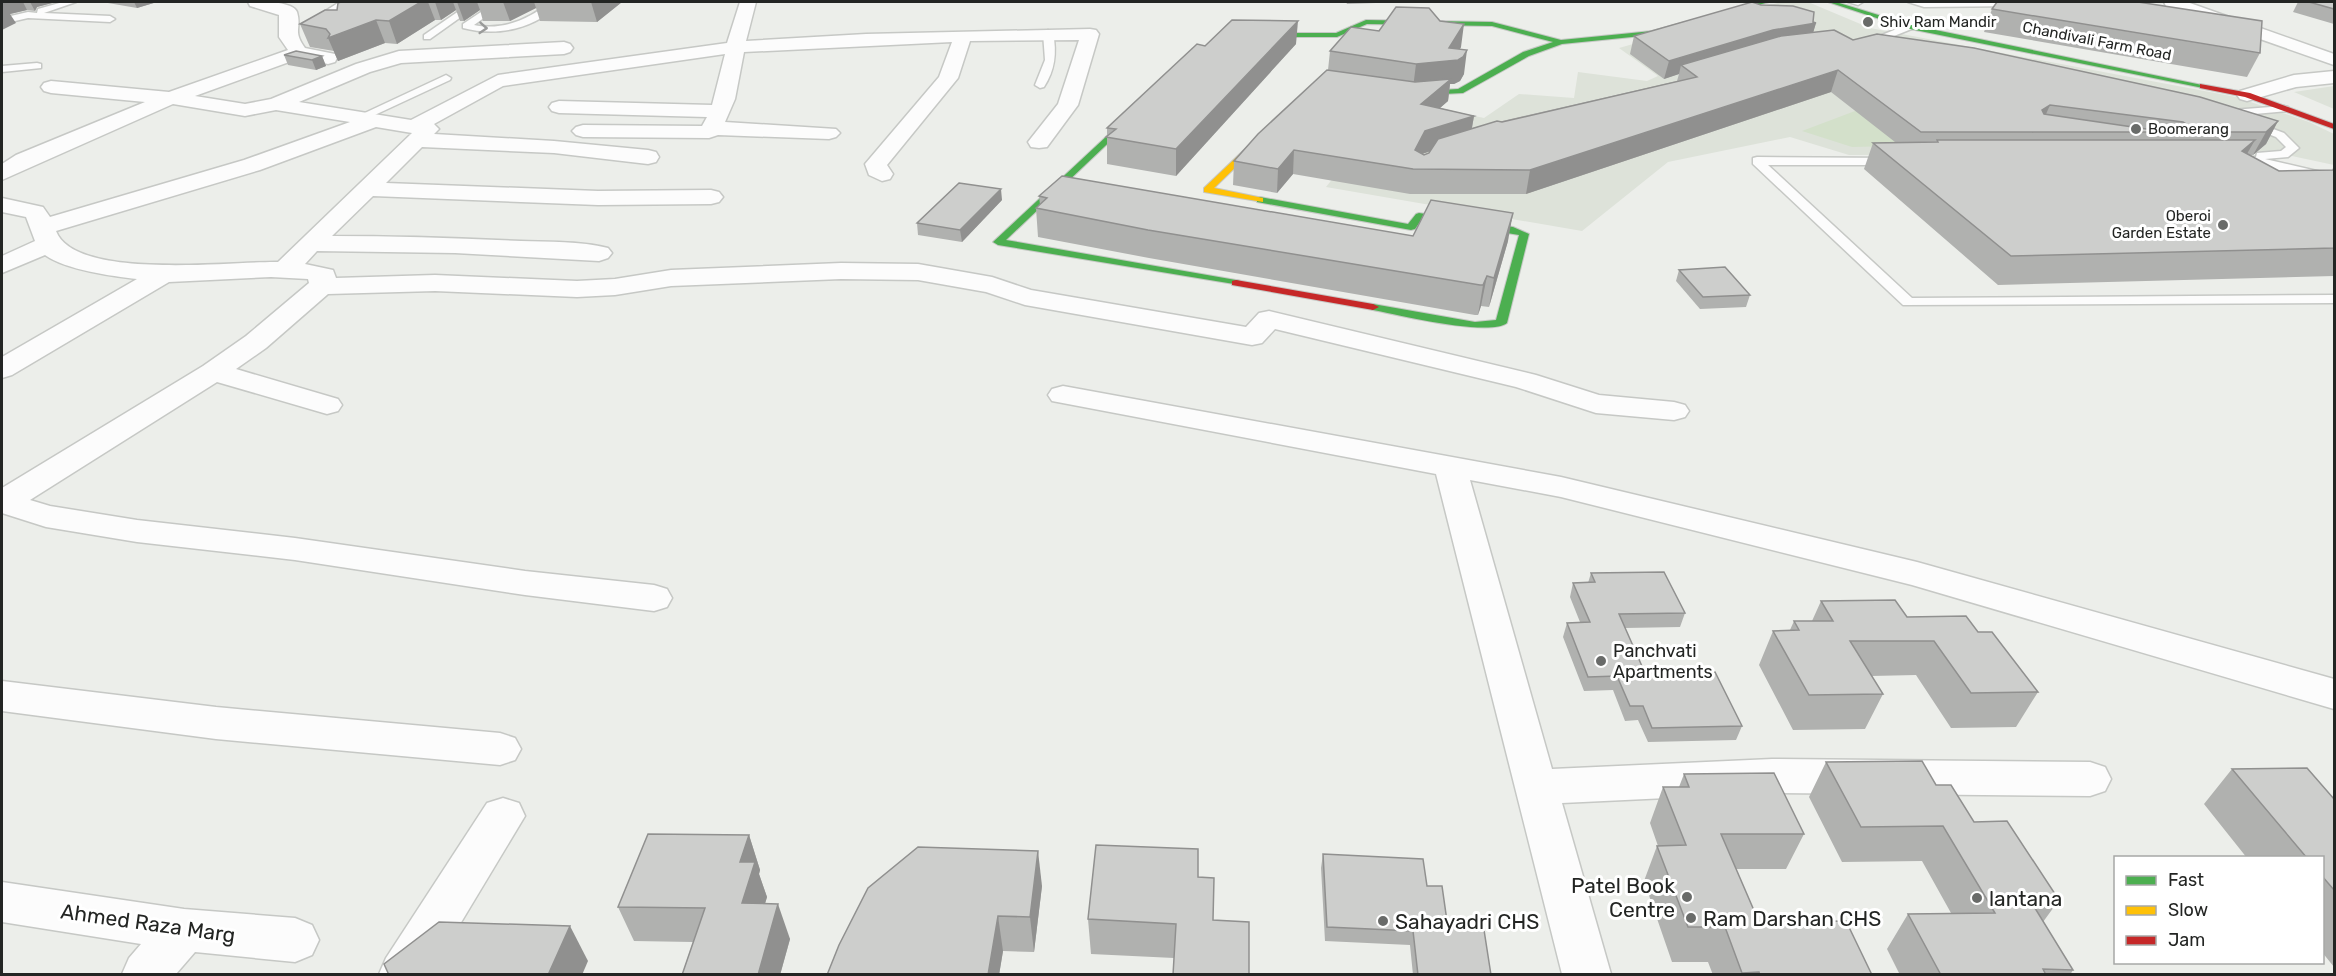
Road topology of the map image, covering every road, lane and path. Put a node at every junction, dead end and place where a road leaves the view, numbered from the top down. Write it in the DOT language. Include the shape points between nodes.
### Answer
graph roads {
  1 [pos="71,2"];
  2 [pos="256,2"];
  3 [pos="399,2"];
  4 [pos="477,2"];
  5 [pos="501,2"];
  6 [pos="557,2"];
  7 [pos="748,2"];
  8 [pos="1766,2"];
  9 [pos="1831,2"];
  10 [pos="1853,2"];
  11 [pos="1858,2"];
  12 [pos="1913,2"];
  13 [pos="2029,2"];
  14 [pos="2173,2"];
  15 [pos="2179,2"];
  16 [pos="2191,2"];
  17 [pos="28,15"];
  18 [pos="110,19"];
  19 [pos="2,21"];
  20 [pos="1916,24"];
  21 [pos="323,28"];
  22 [pos="1048,33"];
  23 [pos="1244,35"];
  24 [pos="963,36"];
  25 [pos="427,37"];
  26 [pos="1561,42"];
  27 [pos="737,47"];
  28 [pos="564,48"];
  29 [pos="1889,49"];
  30 [pos="299,52"];
  31 [pos="2334,52"];
  32 [pos="328,58"];
  33 [pos="2334,60"];
  34 [pos="38,66"];
  35 [pos="2,69"];
  36 [pos="2334,77"];
  37 [pos="446,78"];
  38 [pos="1040,85"];
  39 [pos="51,87"];
  40 [pos="1390,92"];
  41 [pos="2254,92"];
  42 [pos="171,99"];
  43 [pos="1146,103"];
  44 [pos="276,104"];
  45 [pos="559,107"];
  46 [pos="2284,109"];
  47 [pos="2334,117"];
  48 [pos="367,119"];
  49 [pos="716,119"];
  50 [pos="1280,120"];
  51 [pos="2334,128"];
  52 [pos="583,131"];
  53 [pos="416,133"];
  54 [pos="829,133"];
  55 [pos="1039,142"];
  56 [pos="648,157"];
  57 [pos="1898,161"];
  58 [pos="2,173"];
  59 [pos="882,174"];
  60 [pos="2334,179"];
  61 [pos="367,189"];
  62 [pos="711,197"];
  63 [pos="2,205"];
  64 [pos="46,236"];
  65 [pos="311,244"];
  66 [pos="599,254"];
  67 [pos="2,266"];
  68 [pos="284,271"];
  69 [pos="163,274"];
  70 [pos="321,286"];
  71 [pos="2334,299"];
  72 [pos="2,369"];
  73 [pos="213,372"];
  74 [pos="1063,395"];
  75 [pos="327,405"];
  76 [pos="1674,411"];
  77 [pos="1450,467"];
  78 [pos="2,502"];
  79 [pos="654,598"];
  80 [pos="2334,694"];
  81 [pos="2,696"];
  82 [pos="500,749"];
  83 [pos="2090,779"];
  84 [pos="1536,787"];
  85 [pos="503,816"];
  86 [pos="2,902"];
  87 [pos="184,930"];
  88 [pos="295,940"];
  89 [pos="146,975"];
  90 [pos="403,975"];
  91 [pos="1586,975"];
  1 -- 17 [label="lane"];
  2 -- 30 [label="street" via="288,12 288,37"];
  3 -- 21 [label="lane" via="341,5 308,26"];
  4 -- 25 [label="lane"];
  5 -- 6 [label="lane, one-way" via="466,26 515,28"];
  7 -- 27 [label="street"];
  8 -- 26 [label="street" via="1652,33"];
  9 -- 20 [label="street"];
  10 -- 11 [label="lane"];
  10 -- 20 [label="street"];
  12 -- 13 [label="lane"];
  14 -- 15 [label="street"];
  14 -- 33 [label="street"];
  16 -- 31 [label="street"];
  17 -- 18 [label="lane"];
  17 -- 19 [label="lane"];
  20 -- 29 [label="lane" via="1855,46"];
  20 -- 41 [label="street"];
  22 -- 24 [label="street"];
  22 -- 38 [label="lane" via="1051,52 1047,75"];
  22 -- 55 [label="street" via="1090,34 1068,105"];
  23 -- 26 [label="street" via="1337,35 1366,22 1492,24"];
  24 -- 27 [label="street"];
  24 -- 59 [label="street" via="948,78 876,164"];
  26 -- 40 [label="street" via="1526,54 1460,91 1413,96"];
  27 -- 49 [label="street"];
  27 -- 53 [label="street" via="498,81"];
  28 -- 44 [label="street" via="399,57"];
  30 -- 32 [label="street"];
  30 -- 42 [label="street"];
  34 -- 35 [label="lane"];
  36 -- 41 [label="street" via="2294,81"];
  37 -- 48 [label="lane"];
  39 -- 42 [label="street"];
  41 -- 46 [label="street"];
  41 -- 47 [label="street"];
  42 -- 44 [label="street" via="244,110"];
  42 -- 58 [label="street" via="24,160"];
  43 -- 50 [label="street" via="998,242 1474,325 1501,323 1524,234 1419,216 1411,227 1207,190"];
  44 -- 48 [label="street"];
  45 -- 49 [label="street"];
  46 -- 51 [label="street"];
  46 -- 60 [label="lane" via="2224,113 2280,135 2293,148 2284,154 2225,158 2253,160"];
  48 -- 53 [label="street"];
  48 -- 64 [label="street" via="326,141"];
  49 -- 52 [label="street" via="709,132"];
  49 -- 54 [label="street"];
  53 -- 56 [label="street"];
  53 -- 61 [label="street"];
  57 -- 71 [label="lane" via="1757,161 1908,302"];
  61 -- 62 [label="street" via="598,198"];
  61 -- 65 [label="street"];
  63 -- 64 [label="street" via="35,212"];
  64 -- 67 [label="street"];
  64 -- 69 [label="street" via="59,254"];
  65 -- 66 [label="street" via="461,244"];
  65 -- 68 [label="street"];
  68 -- 69 [label="street"];
  68 -- 70 [label="street" via="315,272 324,276"];
  69 -- 72 [label="street"];
  70 -- 73 [label="street" via="256,342"];
  70 -- 76 [label="street" via="435,284 577,289 671,278 918,272 992,285 1025,297 1252,337 1269,319 1526,381 1596,404"];
  73 -- 75 [label="street"];
  73 -- 78 [label="street"];
  74 -- 77 [label="street"];
  77 -- 80 [label="street" via="1561,487 1917,574"];
  77 -- 84 [label="street"];
  78 -- 79 [label="street" via="46,516 137,531"];
  81 -- 82 [label="street" via="216,723"];
  83 -- 84 [label="street" via="1772,776"];
  84 -- 91 [label="street"];
  85 -- 90 [label="street"];
  86 -- 87 [label="street, Ahmed Raza Marg"];
  87 -- 88 [label="street, Ahmed Raza Marg"];
  87 -- 89 [label="street"];
}
